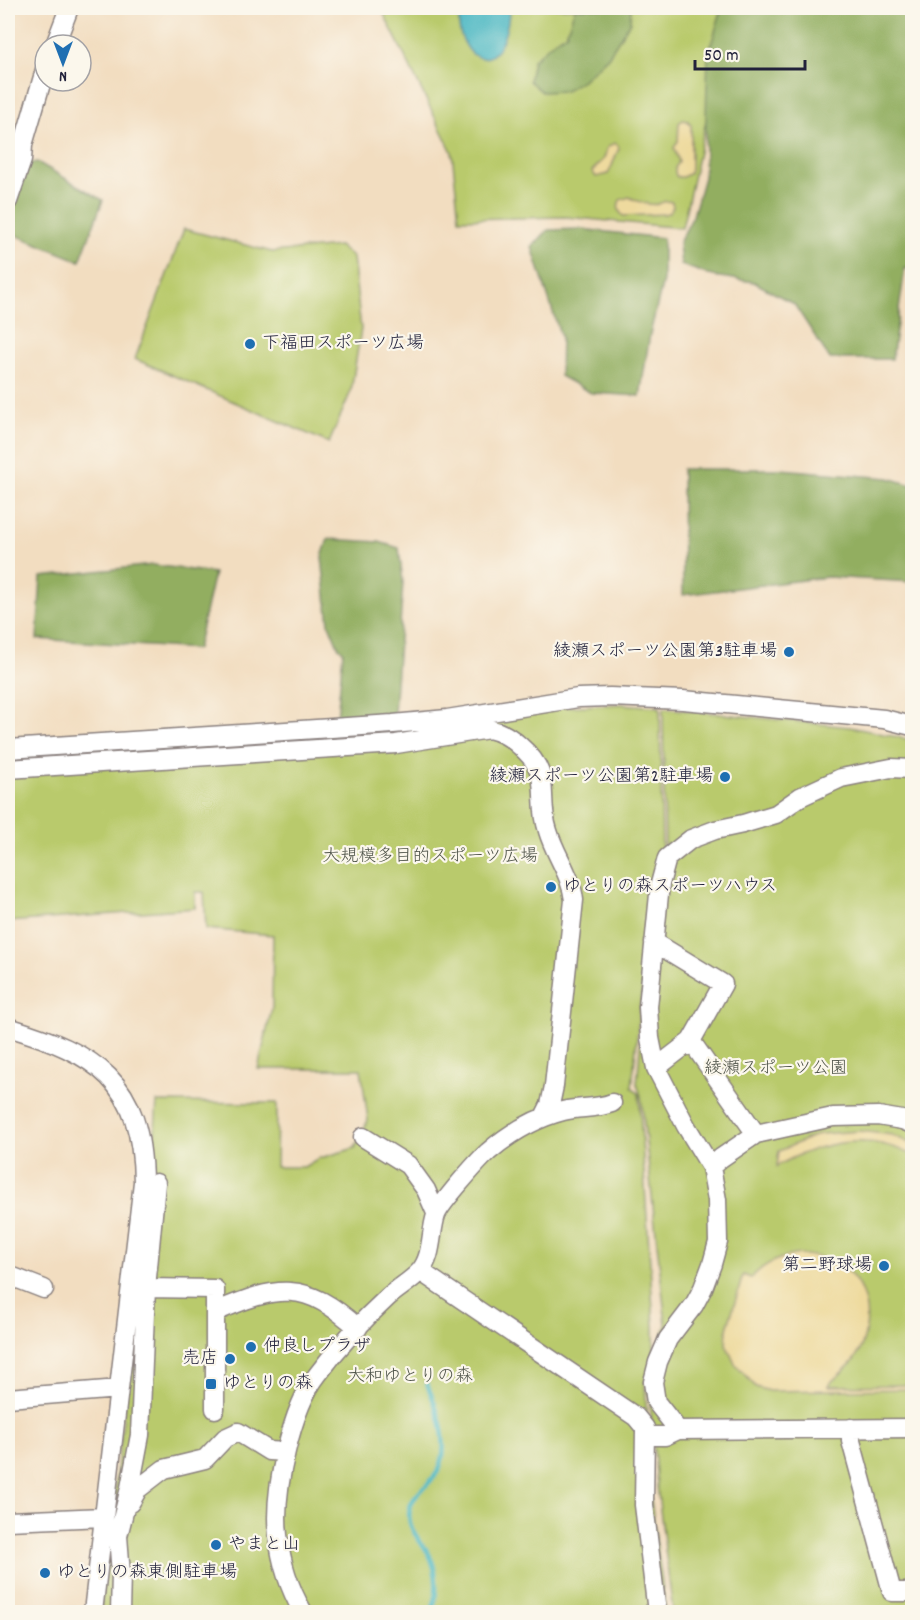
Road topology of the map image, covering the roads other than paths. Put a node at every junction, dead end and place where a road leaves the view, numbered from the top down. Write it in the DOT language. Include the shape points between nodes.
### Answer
graph roads {
  1 [pos="69,8"];
  2 [pos="60,33"];
  3 [pos="36,93"];
  4 [pos="15,143"];
  5 [pos="8,201"];
  6 [pos="912,726"];
  7 [pos="8,749"];
  8 [pos="912,768"];
  9 [pos="8,769"];
  10 [pos="654,942"];
  11 [pos="8,1027"];
  12 [pos="691,1041"];
  13 [pos="656,1068"];
  14 [pos="612,1103"];
  15 [pos="544,1117"];
  16 [pos="912,1124"];
  17 [pos="756,1134"];
  18 [pos="363,1137"];
  19 [pos="711,1167"];
  20 [pos="156,1183"];
  21 [pos="436,1213"];
  22 [pos="420,1271"];
  23 [pos="8,1275"];
  24 [pos="146,1288"];
  25 [pos="44,1289"];
  26 [pos="215,1312"];
  27 [pos="358,1328"];
  28 [pos="119,1389"];
  29 [pos="8,1398"];
  30 [pos="215,1409"];
  31 [pos="851,1428"];
  32 [pos="912,1428"];
  33 [pos="678,1430"];
  34 [pos="645,1436"];
  35 [pos="286,1452"];
  36 [pos="124,1512"];
  37 [pos="104,1517"];
  38 [pos="8,1521"];
  39 [pos="912,1592"];
  40 [pos="93,1612"];
  41 [pos="120,1612"];
  42 [pos="303,1612"];
  43 [pos="657,1612"];
  1 -- 2 [label="street"];
  3 -- 4 [label="street"];
  4 -- 5 [label="street" via="22,160"];
  6 -- 7 [label="street" via="683,700 609,697 393,724"];
  8 -- 10 [label="street" via="841,778 800,797 776,814 691,839 667,858"];
  9 -- 15 [label="street" via="396,744 489,729 514,739 542,773 547,828 568,874 574,900 554,1086"];
  10 -- 12 [label="street" via="723,984"];
  10 -- 13 [label="street" via="648,1007"];
  11 -- 28 [label="street" via="50,1040 92,1061 122,1092 136,1122 143,1182"];
  12 -- 13 [label="street"];
  12 -- 17 [label="street"];
  13 -- 19 [label="street"];
  14 -- 15 [label="street"];
  15 -- 21 [label="street" via="516,1131 487,1153"];
  16 -- 17 [label="street" via="856,1115"];
  17 -- 19 [label="street"];
  18 -- 21 [label="street" via="408,1165"];
  19 -- 33 [label="street" via="718,1242 694,1305 669,1339 653,1382 656,1402"];
  20 -- 24 [label="street"];
  21 -- 22 [label="street" via="430,1252"];
  22 -- 27 [label="street"];
  22 -- 34 [label="street" via="636,1417 645,1428"];
  23 -- 25 [label="street"];
  24 -- 26 [label="street" via="215,1289"];
  24 -- 36 [label="street" via="140,1436"];
  26 -- 27 [label="street" via="247,1298 291,1291 314,1296 336,1308"];
  26 -- 30 [label="street"];
  27 -- 35 [label="street" via="305,1393"];
  28 -- 29 [label="street"];
  28 -- 37 [label="street"];
  31 -- 32 [label="street"];
  31 -- 33 [label="street"];
  31 -- 39 [label="street" via="851,1441 892,1592"];
  33 -- 34 [label="street" via="665,1436"];
  34 -- 43 [label="street" via="644,1505"];
  35 -- 36 [label="street" via="269,1451 238,1432 225,1438 205,1459 164,1469 138,1489"];
  35 -- 42 [label="street" via="278,1501 278,1534 283,1564"];
  36 -- 41 [label="street" via="118,1536"];
  37 -- 38 [label="street"];
  37 -- 40 [label="street"];
}
